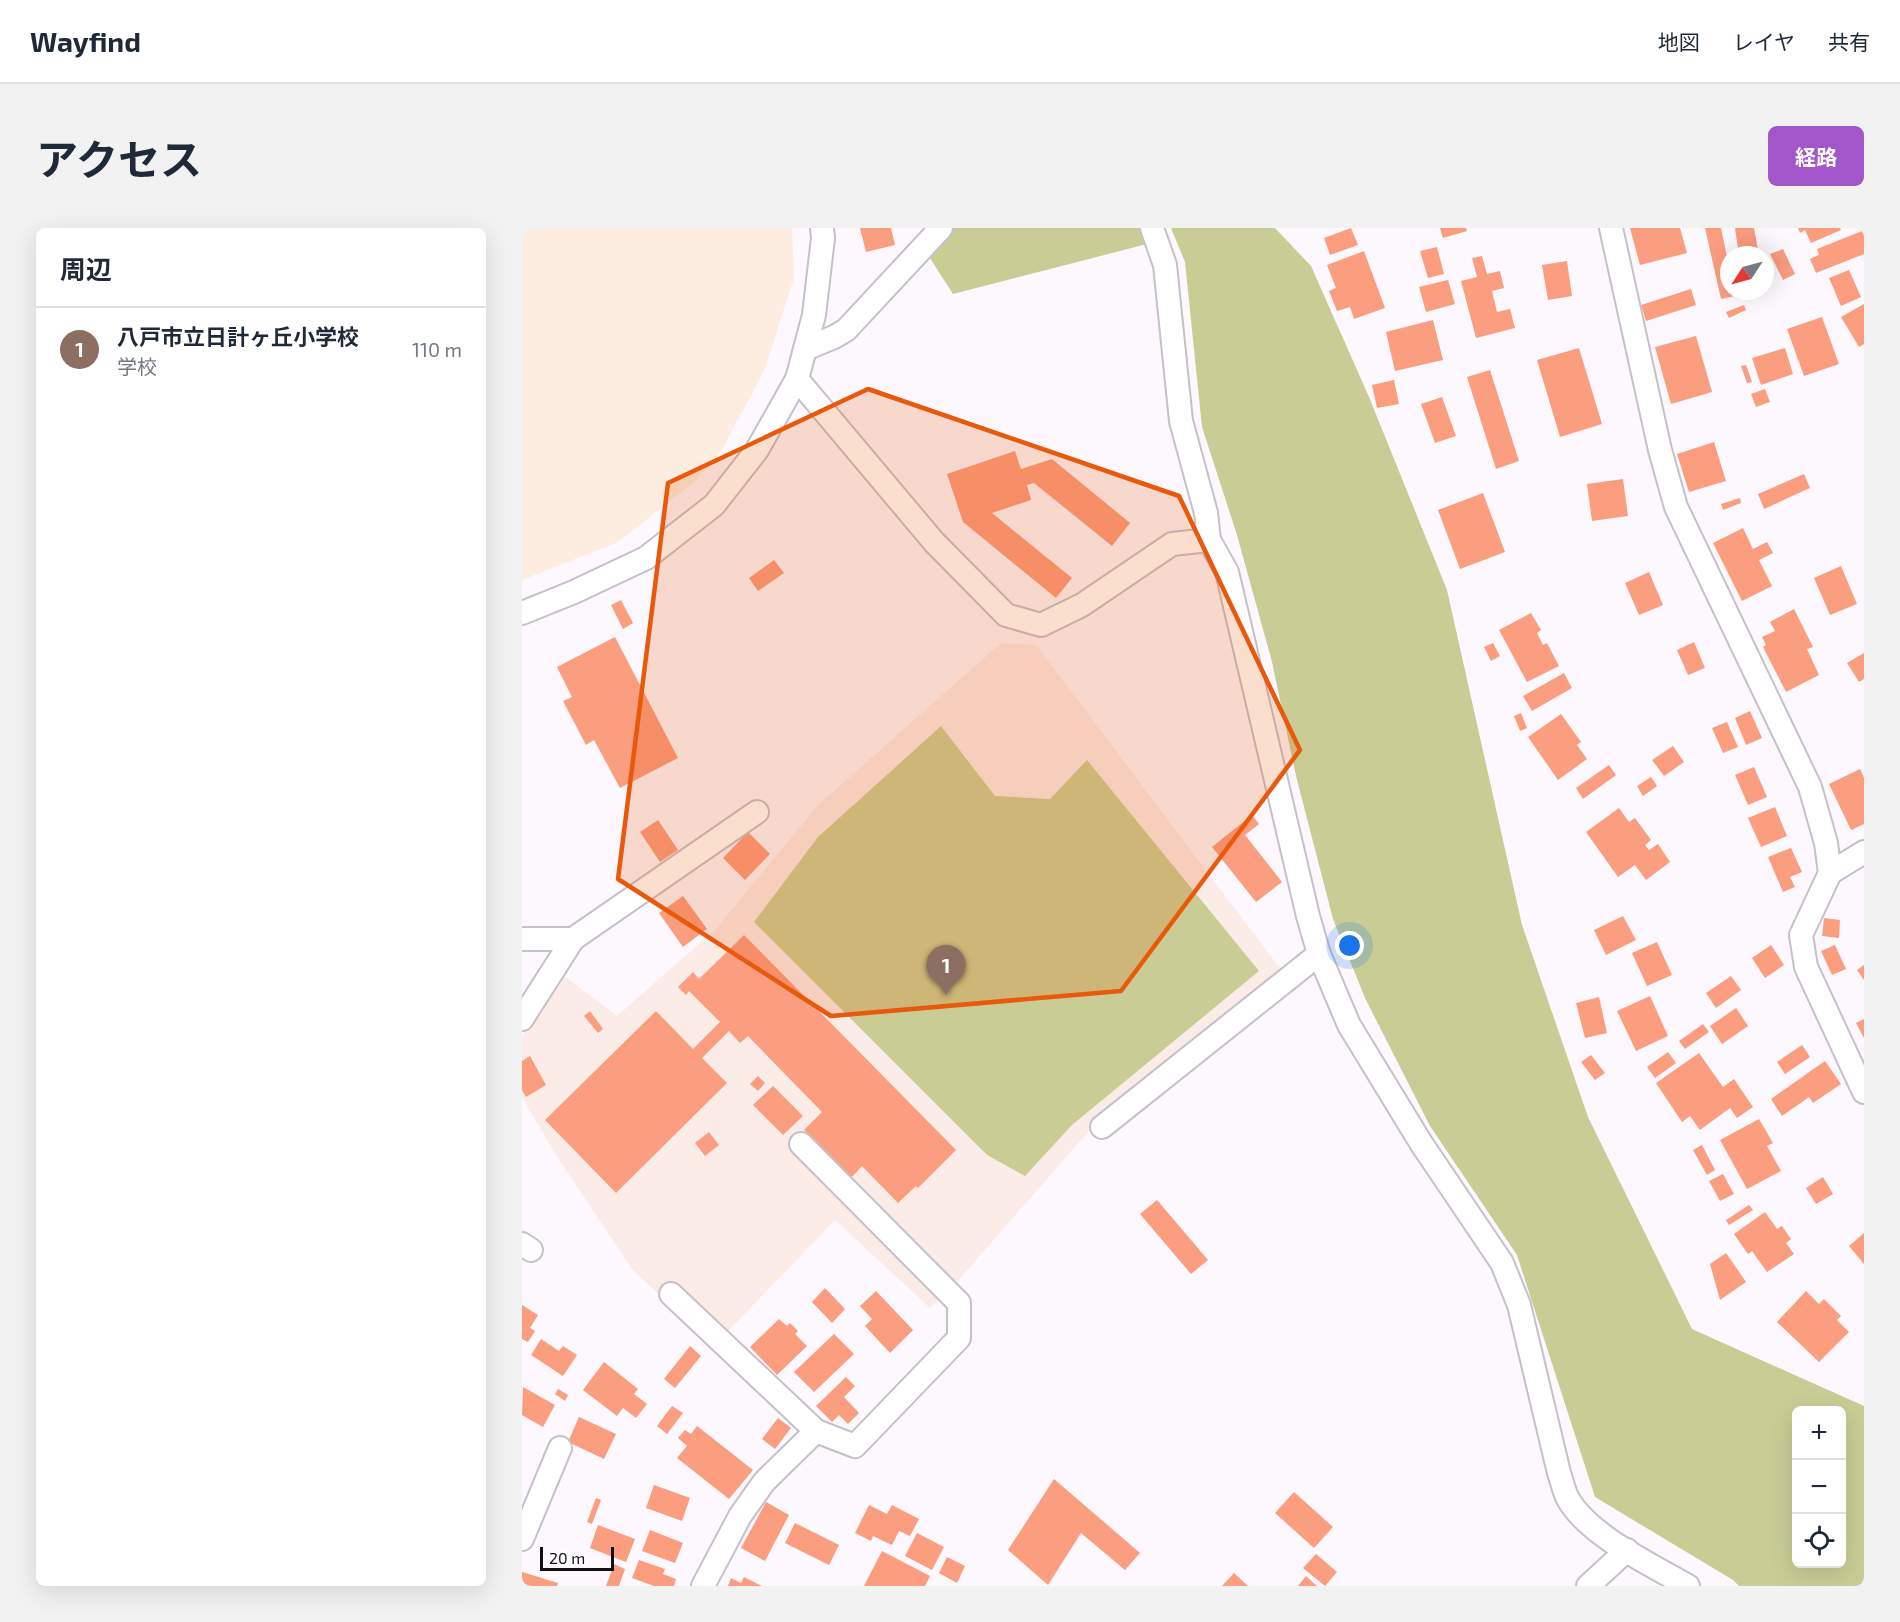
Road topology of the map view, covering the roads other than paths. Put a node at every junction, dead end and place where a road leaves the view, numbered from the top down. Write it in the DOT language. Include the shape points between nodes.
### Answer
graph roads {
  1 [pos="822,228"];
  2 [pos="941,228"];
  3 [pos="1152,228"];
  4 [pos="1611,228"];
  5 [pos="805,349"];
  6 [pos="797,379"];
  7 [pos="1209,540"];
  8 [pos="522,613"];
  9 [pos="757,812"];
  10 [pos="1864,852"];
  11 [pos="1830,873"];
  12 [pos="522,939"];
  13 [pos="573,939"];
  14 [pos="1319,954"];
  15 [pos="522,1019"];
  16 [pos="1864,1092"];
  17 [pos="1102,1127"];
  18 [pos="801,1144"];
  19 [pos="671,1294"];
  20 [pos="816,1431"];
  21 [pos="560,1448"];
  22 [pos="522,1539"];
  23 [pos="1627,1550"];
  24 [pos="703,1586"];
  25 [pos="1588,1586"];
  26 [pos="1688,1586"];
  1 -- 5 [label="street" via="814,315"];
  2 -- 5 [label="street" via="846,330"];
  3 -- 7 [label="street" via="1164,265 1181,421 1206,513"];
  4 -- 11 [label="street" via="1676,507 1810,788"];
  5 -- 6 [label="street"];
  6 -- 7 [label="street" via="934,542 1006,615 1041,625 1082,605 1172,544"];
  6 -- 8 [label="street" via="757,450 714,505 646,558"];
  7 -- 14 [label="street" via="1227,572"];
  9 -- 13 [label="street"];
  10 -- 11 [label="street"];
  11 -- 16 [label="street" via="1801,935 1806,967"];
  12 -- 13 [label="street"];
  13 -- 15 [label="street"];
  14 -- 17 [label="street"];
  14 -- 23 [label="street" via="1349,1026 1502,1263 1519,1305 1567,1498 1585,1522"];
  18 -- 20 [label="street" via="959,1303 959,1338 855,1446"];
  19 -- 20 [label="street"];
  20 -- 24 [label="street" via="764,1482 740,1516"];
  21 -- 22 [label="street"];
  23 -- 25 [label="street"];
  23 -- 26 [label="street"];
}
